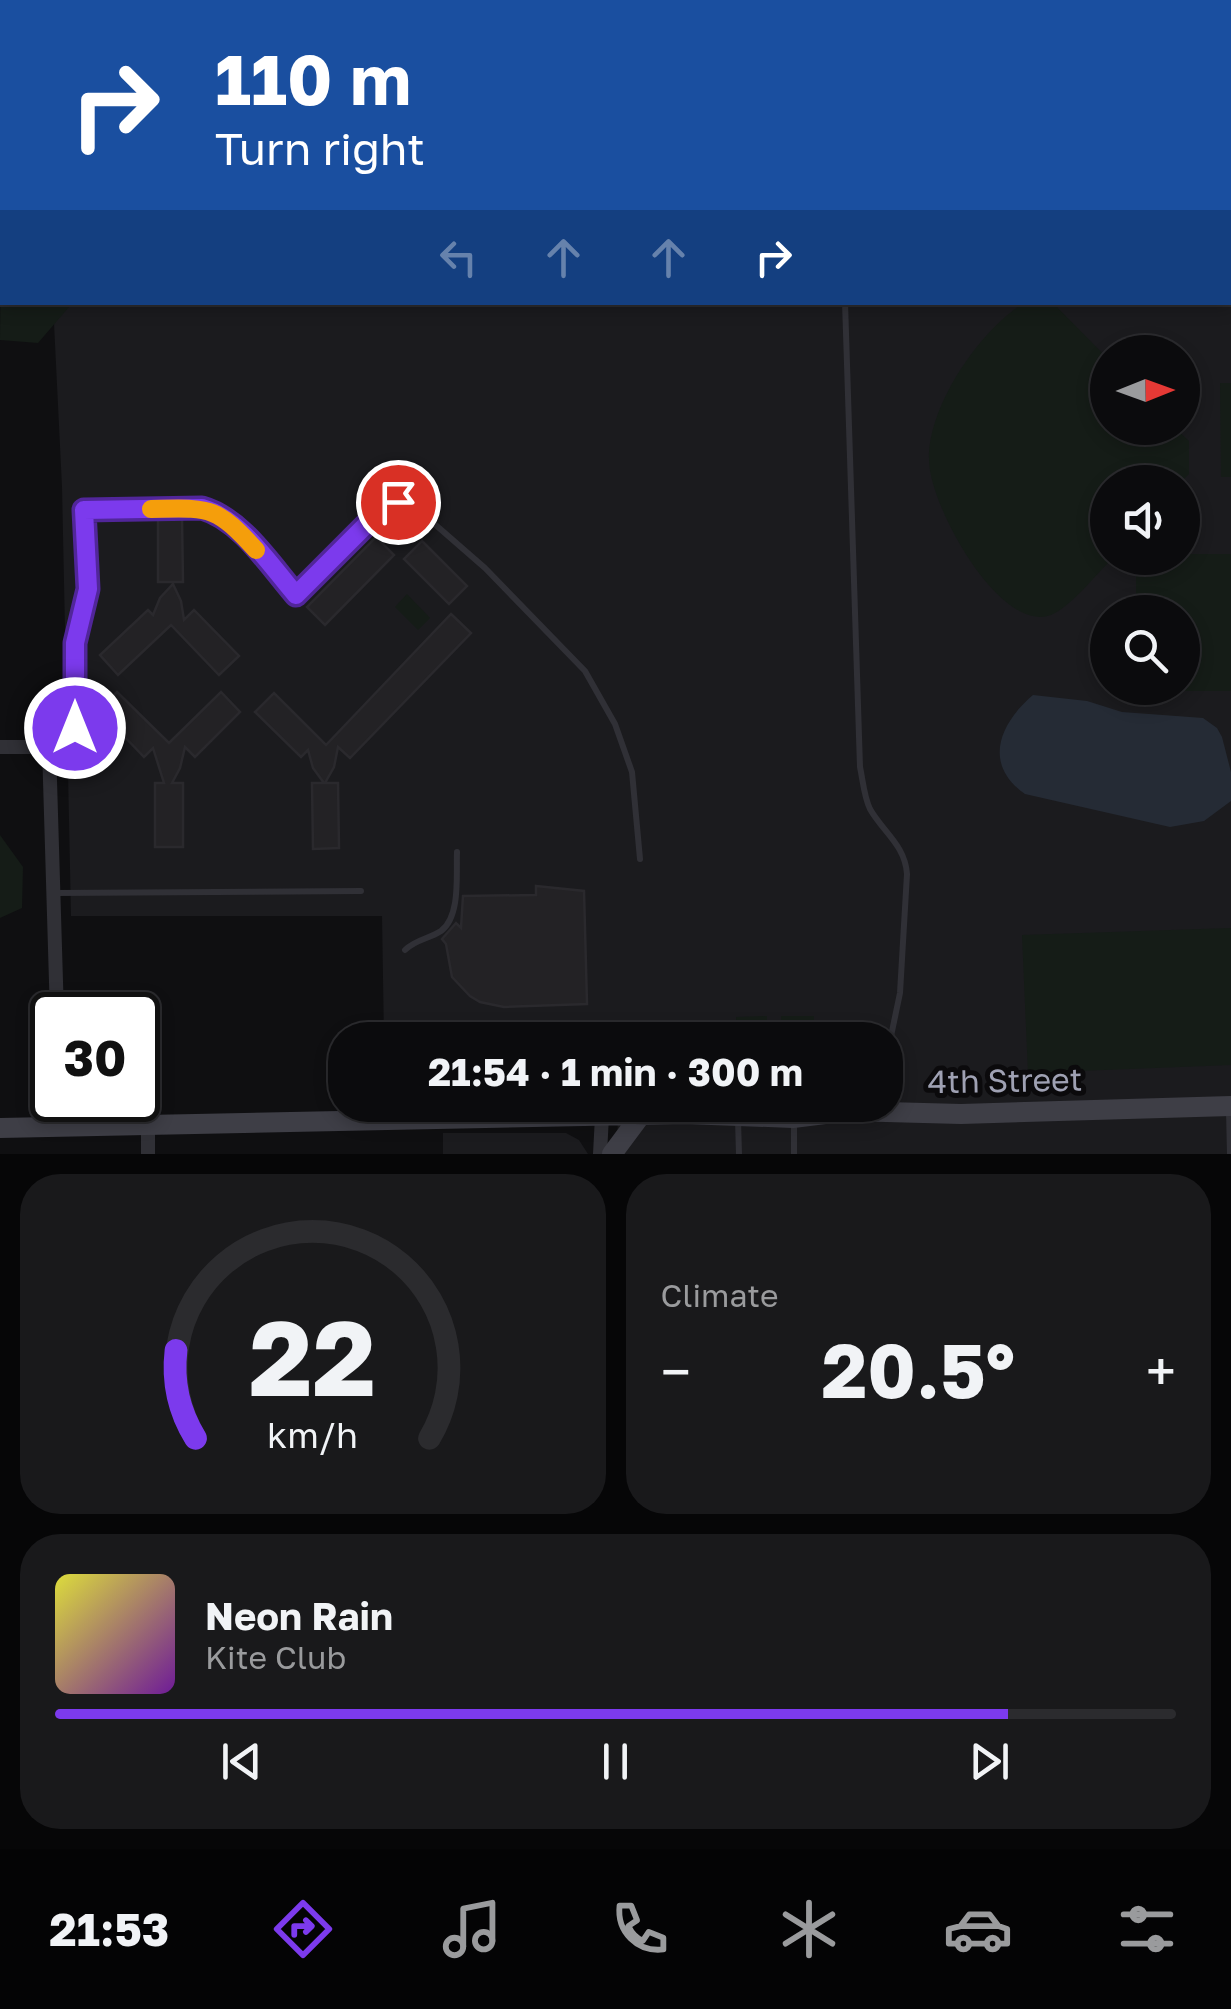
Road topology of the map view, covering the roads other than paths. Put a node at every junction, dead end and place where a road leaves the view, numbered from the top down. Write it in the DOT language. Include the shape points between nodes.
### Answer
graph roads {
  1 [pos="844,305"];
  2 [pos="84,510"];
  3 [pos="0,747"];
  4 [pos="49,747"];
  5 [pos="457,852"];
  6 [pos="640,859"];
  7 [pos="361,891"];
  8 [pos="54,893"];
  9 [pos="405,950"];
  10 [pos="56,992"];
  11 [pos="894,1022"];
  12 [pos="1230,1106"];
  13 [pos="903,1110"];
  14 [pos="328,1121"];
  15 [pos="60,1122"];
  16 [pos="602,1122"];
  17 [pos="637,1122"];
  18 [pos="738,1122"];
  19 [pos="794,1122"];
  20 [pos="148,1125"];
  21 [pos="60,1127"];
  22 [pos="0,1128"];
  23 [pos="148,1154"];
  24 [pos="600,1154"];
  25 [pos="612,1154"];
  26 [pos="739,1154"];
  27 [pos="794,1154"];
  28 [pos="1230,1154"];
  1 -- 11 [label="lane" via="860,768 871,810 897,844 907,874"];
  2 -- 4 [label="street" via="88,589 75,643 75,728 64,744"];
  2 -- 6 [label="lane" via="217,512 296,595 386,505 416,508 484,568 602,696 632,772"];
  3 -- 4 [label="street"];
  4 -- 8 [label="street"];
  5 -- 9 [label="lane" via="450,921"];
  7 -- 8 [label="lane"];
  8 -- 10 [label="street"];
  12 -- 13 [label="street, 4th Street"];
  12 -- 28 [label="lane"];
  14 -- 20 [label="street, 4th Street"];
  15 -- 21 [label="street"];
  16 -- 24 [label="street"];
  17 -- 25 [label="street"];
  18 -- 26 [label="lane"];
  19 -- 27 [label="lane"];
  20 -- 21 [label="street, 4th Street"];
  20 -- 23 [label="street"];
  21 -- 22 [label="street, 4th Street"];
}
